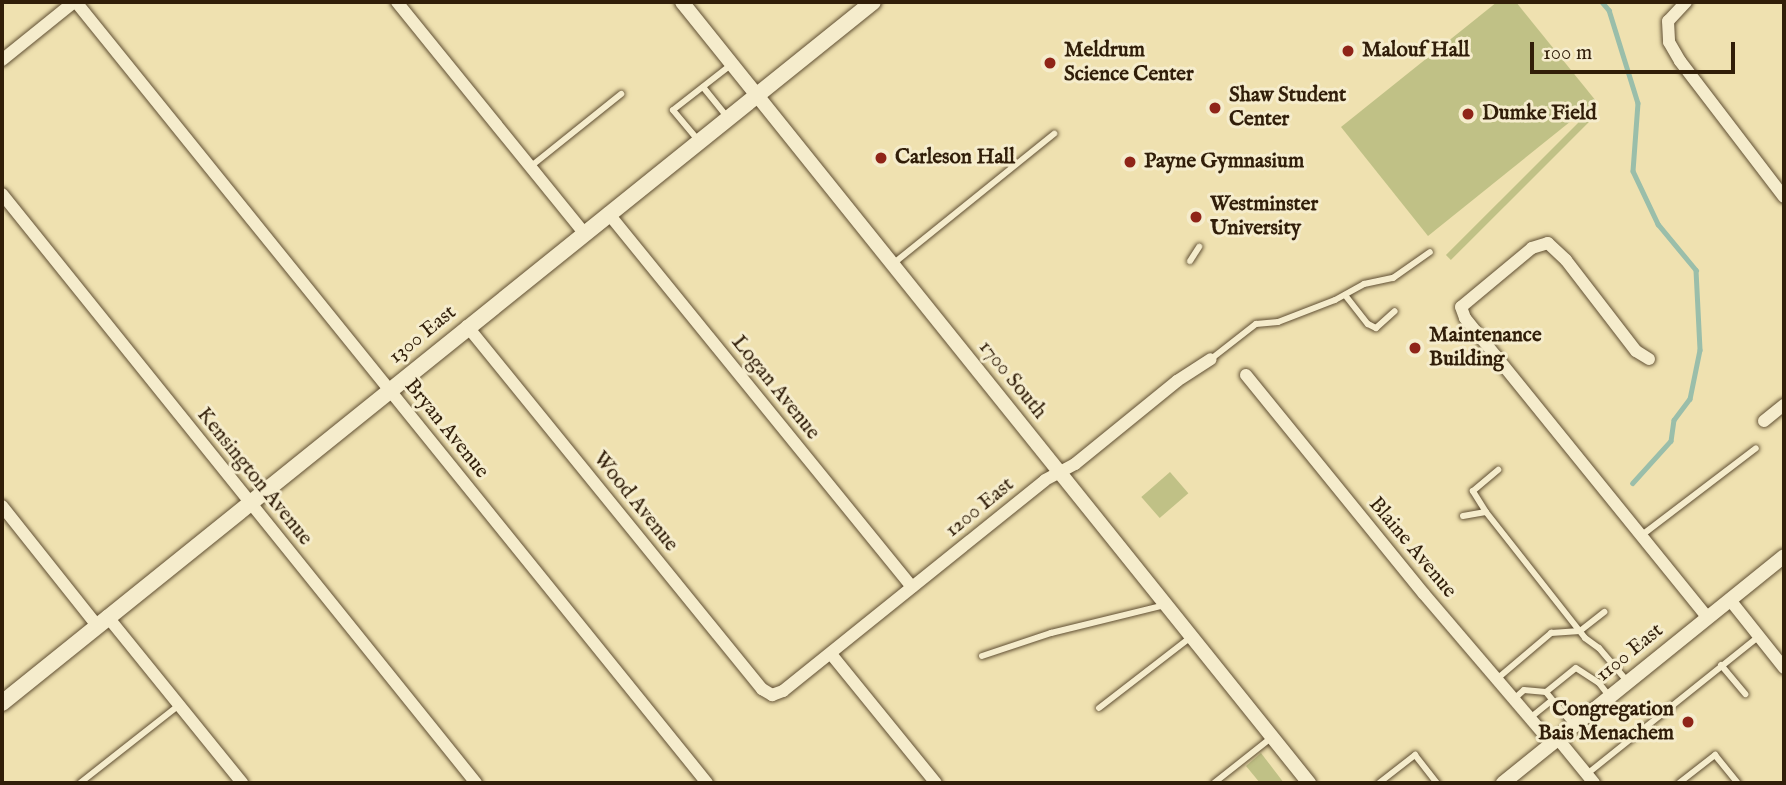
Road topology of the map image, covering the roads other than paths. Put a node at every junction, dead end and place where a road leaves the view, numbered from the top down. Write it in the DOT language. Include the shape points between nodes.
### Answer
graph roads {
  1 [pos="75,2"];
  2 [pos="397,2"];
  3 [pos="682,2"];
  4 [pos="873,2"];
  5 [pos="1686,2"];
  6 [pos="2,60"];
  7 [pos="732,64"];
  8 [pos="703,87"];
  9 [pos="621,94"];
  10 [pos="756,95"];
  11 [pos="728,118"];
  12 [pos="1054,134"];
  13 [pos="698,141"];
  14 [pos="530,166"];
  15 [pos="2,195"];
  16 [pos="1784,197"];
  17 [pos="608,213"];
  18 [pos="584,233"];
  19 [pos="1199,247"];
  20 [pos="1430,252"];
  21 [pos="1190,261"];
  22 [pos="892,264"];
  23 [pos="1345,295"];
  24 [pos="1395,312"];
  25 [pos="467,326"];
  26 [pos="1211,359"];
  27 [pos="1649,359"];
  28 [pos="1246,374"];
  29 [pos="389,389"];
  30 [pos="1784,405"];
  31 [pos="1764,421"];
  32 [pos="1756,448"];
  33 [pos="1498,470"];
  34 [pos="1059,472"];
  35 [pos="249,502"];
  36 [pos="2,506"];
  37 [pos="1486,512"];
  38 [pos="1463,516"];
  39 [pos="1641,536"];
  40 [pos="1784,556"];
  41 [pos="912,587"];
  42 [pos="1730,600"];
  43 [pos="1165,605"];
  44 [pos="1604,612"];
  45 [pos="1708,618"];
  46 [pos="102,620"];
  47 [pos="1580,631"];
  48 [pos="1759,636"];
  49 [pos="1191,637"];
  50 [pos="831,654"];
  51 [pos="982,656"];
  52 [pos="1721,665"];
  53 [pos="1784,668"];
  54 [pos="1498,678"];
  55 [pos="1628,682"];
  56 [pos="1546,692"];
  57 [pos="777,694"];
  58 [pos="1745,695"];
  59 [pos="1610,697"];
  60 [pos="1514,699"];
  61 [pos="1552,700"];
  62 [pos="2,703"];
  63 [pos="178,705"];
  64 [pos="1099,708"];
  65 [pos="1530,718"];
  66 [pos="1574,726"];
  67 [pos="1272,737"];
  68 [pos="1555,741"];
  69 [pos="1590,779"];
  70 [pos="80,783"];
  71 [pos="242,783"];
  72 [pos="476,783"];
  73 [pos="707,783"];
  74 [pos="936,783"];
  75 [pos="1214,783"];
  76 [pos="1309,783"];
  77 [pos="1379,783"];
  78 [pos="1437,783"];
  79 [pos="1503,783"];
  80 [pos="1679,783"];
  81 [pos="1738,783"];
  1 -- 6 [label="street"];
  1 -- 29 [label="street, Bryan Avenue"];
  2 -- 14 [label="street"];
  3 -- 7 [label="street, 1700 South"];
  4 -- 10 [label="main road, 1300 East"];
  5 -- 16 [label="street" via="1674,11 1667,31 1673,51"];
  7 -- 8 [label="lane"];
  7 -- 10 [label="street, 1700 South"];
  8 -- 11 [label="lane"];
  8 -- 13 [label="lane" via="673,110"];
  9 -- 14 [label="lane"];
  10 -- 11 [label="main road, 1300 East"];
  10 -- 22 [label="street, 1700 South"];
  11 -- 13 [label="main road, 1300 East"];
  12 -- 22 [label="lane"];
  13 -- 17 [label="main road, 1300 East"];
  14 -- 18 [label="street"];
  15 -- 35 [label="street, Kensington Avenue"];
  17 -- 18 [label="main road, 1300 East"];
  17 -- 41 [label="street, Logan Avenue"];
  18 -- 25 [label="main road, 1300 East"];
  19 -- 21 [label="lane"];
  20 -- 23 [label="lane" via="1392,278 1364,284"];
  22 -- 34 [label="street, 1700 South"];
  23 -- 24 [label="lane" via="1376,328"];
  23 -- 26 [label="lane" via="1278,322 1256,324"];
  25 -- 29 [label="main road, 1300 East"];
  25 -- 57 [label="street, Wood Avenue" via="762,689"];
  26 -- 34 [label="street, 1200 East"];
  27 -- 39 [label="street" via="1636,351 1548,243 1532,248 1462,305 1461,313 1469,324"];
  28 -- 54 [label="street, Blaine Avenue"];
  29 -- 35 [label="main road, 1300 East"];
  29 -- 73 [label="street, Bryan Avenue"];
  30 -- 31 [label="street"];
  32 -- 39 [label="lane"];
  33 -- 37 [label="lane" via="1473,491"];
  34 -- 41 [label="street, 1200 East"];
  34 -- 43 [label="street, 1700 South"];
  35 -- 46 [label="main road, 1300 East"];
  35 -- 72 [label="street, Kensington Avenue"];
  36 -- 46 [label="street"];
  37 -- 38 [label="lane"];
  37 -- 47 [label="lane"];
  39 -- 45 [label="street"];
  40 -- 42 [label="street, 1100 East"];
  41 -- 50 [label="street, 1200 East"];
  42 -- 45 [label="street, 1100 East"];
  42 -- 48 [label="street"];
  43 -- 49 [label="street, 1700 South"];
  43 -- 51 [label="lane"];
  44 -- 47 [label="lane"];
  45 -- 55 [label="street, 1100 East"];
  46 -- 62 [label="main road, 1300 East"];
  46 -- 63 [label="street"];
  47 -- 54 [label="lane" via="1550,633"];
  47 -- 55 [label="lane"];
  48 -- 52 [label="lane"];
  48 -- 53 [label="street"];
  49 -- 64 [label="lane"];
  49 -- 67 [label="street, 1700 South"];
  50 -- 57 [label="street, 1200 East"];
  50 -- 74 [label="street"];
  52 -- 58 [label="lane"];
  52 -- 69 [label="lane"];
  54 -- 60 [label="street, Blaine Avenue"];
  55 -- 59 [label="street, 1100 East"];
  56 -- 59 [label="lane" via="1576,668"];
  56 -- 60 [label="lane" via="1524,690"];
  56 -- 61 [label="lane"];
  59 -- 66 [label="street, 1100 East"];
  60 -- 65 [label="street, Blaine Avenue"];
  61 -- 65 [label="lane"];
  61 -- 66 [label="lane"];
  63 -- 70 [label="lane"];
  63 -- 71 [label="street"];
  65 -- 68 [label="street, Blaine Avenue"];
  66 -- 68 [label="street, 1100 East"];
  67 -- 75 [label="lane"];
  67 -- 76 [label="street, 1700 South"];
  68 -- 69 [label="street, Blaine Avenue"];
  68 -- 79 [label="street, 1100 East"];
  77 -- 78 [label="lane" via="1415,755"];
  80 -- 81 [label="lane" via="1715,755"];
}
